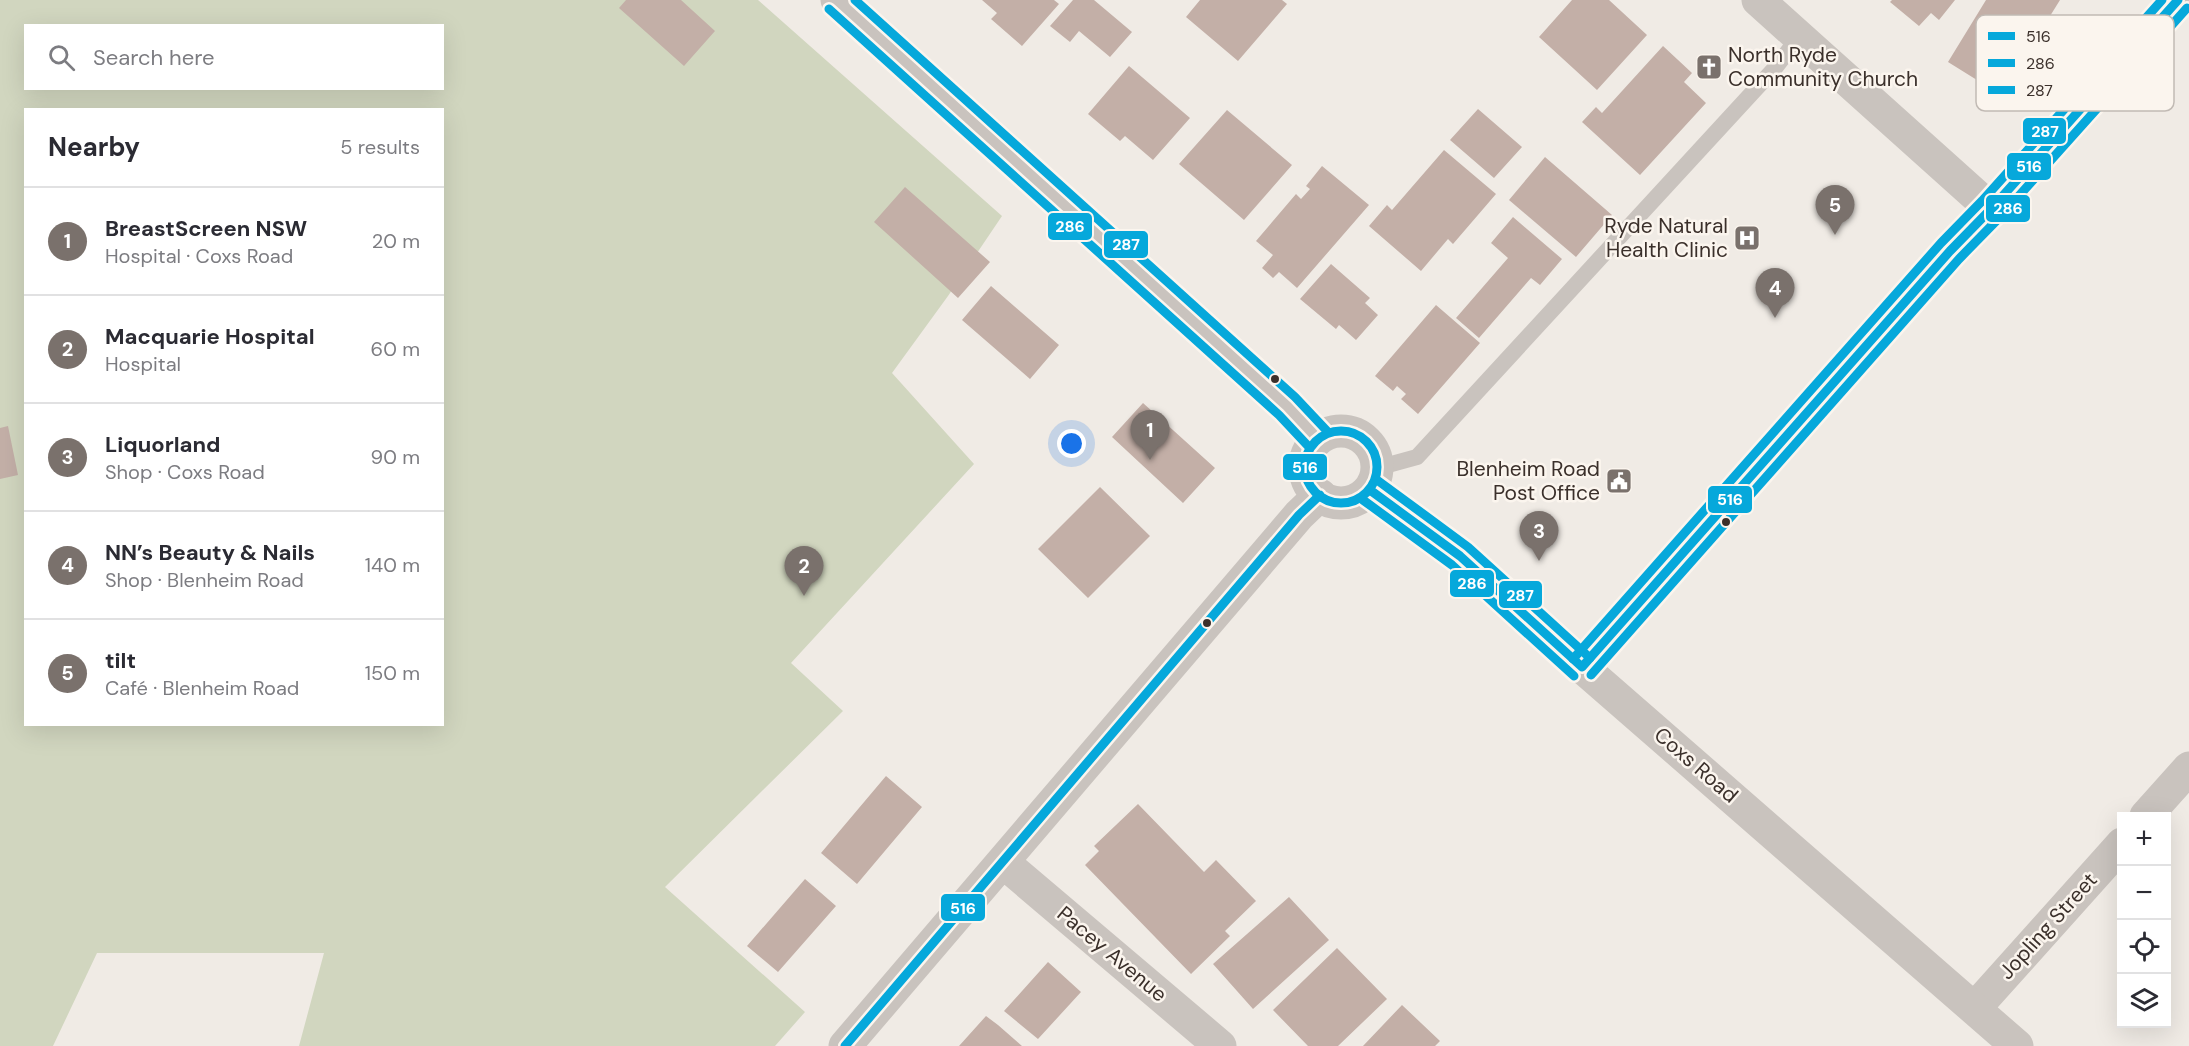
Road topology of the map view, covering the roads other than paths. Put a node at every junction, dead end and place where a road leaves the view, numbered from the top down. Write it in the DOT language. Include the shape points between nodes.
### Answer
graph roads {
  1 [pos="837,0"];
  2 [pos="1758,0"];
  3 [pos="2178,0"];
  4 [pos="2165,15"];
  5 [pos="1799,37"];
  6 [pos="2079,111"];
  7 [pos="1991,209"];
  8 [pos="1318,439"];
  9 [pos="1373,479"];
  10 [pos="1320,495"];
  11 [pos="1582,667"];
  12 [pos="2189,768"];
  13 [pos="2150,812"];
  14 [pos="2117,848"];
  15 [pos="1003,862"];
  16 [pos="1975,1008"];
  17 [pos="845,1046"];
  18 [pos="1220,1046"];
  19 [pos="2017,1046"];
  1 -- 8 [label="street" via="1287,406"];
  2 -- 5 [label="street"];
  3 -- 4 [label="street"];
  5 -- 7 [label="street"];
  5 -- 9 [label="lane" via="1417,457"];
  6 -- 7 [label="street"];
  7 -- 11 [label="street"];
  8 -- 9 [label="street" via="1340,431 1362,438 1376,457"];
  8 -- 10 [label="street" via="1310,448 1305,471"];
  9 -- 10 [label="street" via="1356,500 1335,502"];
  9 -- 11 [label="street, Coxs Road"];
  10 -- 15 [label="street"];
  11 -- 16 [label="street, Coxs Road"];
  12 -- 13 [label="street"];
  14 -- 16 [label="street, Jopling Street"];
  15 -- 17 [label="street"];
  15 -- 18 [label="street, Pacey Avenue"];
  16 -- 19 [label="street, Coxs Road"];
}
